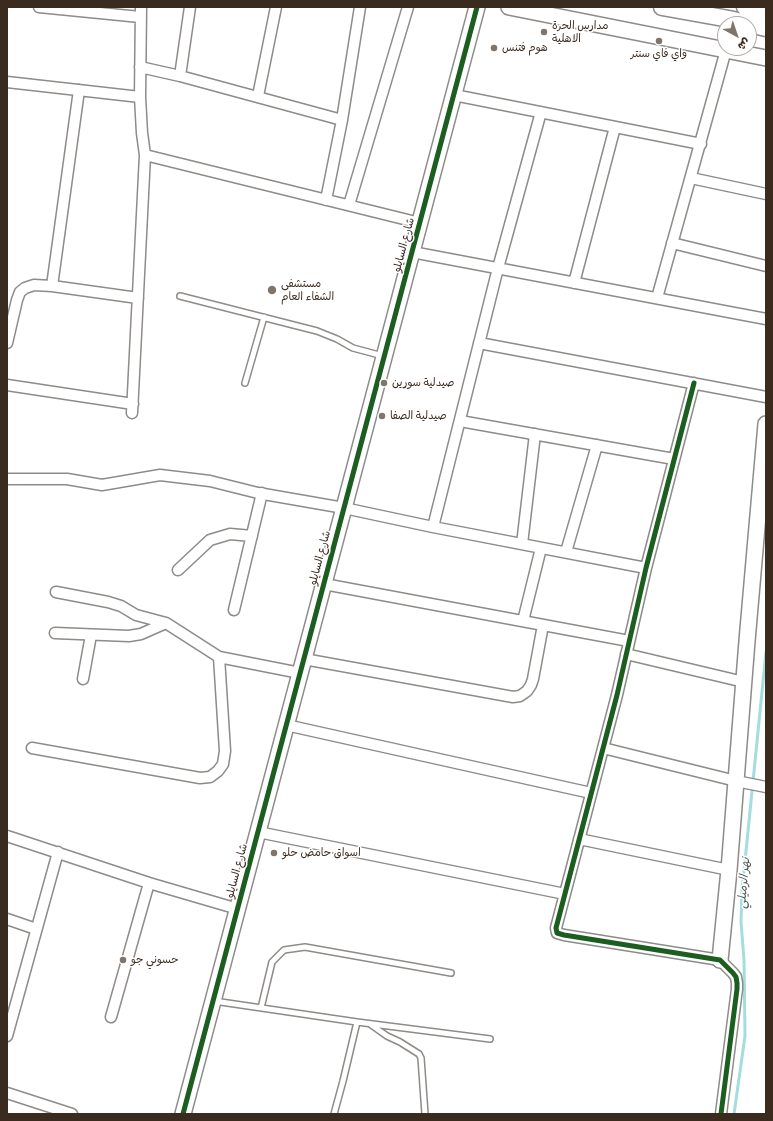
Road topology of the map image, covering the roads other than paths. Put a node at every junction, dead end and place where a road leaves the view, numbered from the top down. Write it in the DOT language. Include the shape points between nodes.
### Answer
graph roads {
  1 [pos="39,7"];
  2 [pos="190,7"];
  3 [pos="276,7"];
  4 [pos="360,7"];
  5 [pos="408,7"];
  6 [pos="477,7"];
  7 [pos="509,7"];
  8 [pos="662,7"];
  9 [pos="746,7"];
  10 [pos="140,12"];
  11 [pos="766,12"];
  12 [pos="766,28"];
  13 [pos="717,48"];
  14 [pos="724,56"];
  15 [pos="756,56"];
  16 [pos="766,58"];
  17 [pos="140,67"];
  18 [pos="180,76"];
  19 [pos="7,82"];
  20 [pos="80,90"];
  21 [pos="454,95"];
  22 [pos="258,96"];
  23 [pos="140,97"];
  24 [pos="541,112"];
  25 [pos="342,120"];
  26 [pos="615,127"];
  27 [pos="701,144"];
  28 [pos="145,155"];
  29 [pos="691,178"];
  30 [pos="766,194"];
  31 [pos="326,200"];
  32 [pos="349,205"];
  33 [pos="420,223"];
  34 [pos="672,243"];
  35 [pos="412,252"];
  36 [pos="766,266"];
  37 [pos="498,268"];
  38 [pos="574,282"];
  39 [pos="52,286"];
  40 [pos="180,296"];
  41 [pos="138,298"];
  42 [pos="656,298"];
  43 [pos="264,317"];
  44 [pos="766,318"];
  45 [pos="9,323"];
  46 [pos="7,343"];
  47 [pos="479,343"];
  48 [pos="384,356"];
  49 [pos="245,383"];
  50 [pos="694,383"];
  51 [pos="7,385"];
  52 [pos="766,397"];
  53 [pos="460,421"];
  54 [pos="766,424"];
  55 [pos="535,434"];
  56 [pos="597,445"];
  57 [pos="674,459"];
  58 [pos="7,479"];
  59 [pos="262,493"];
  60 [pos="344,508"];
  61 [pos="433,527"];
  62 [pos="252,536"];
  63 [pos="522,544"];
  64 [pos="541,548"];
  65 [pos="566,552"];
  66 [pos="646,568"];
  67 [pos="178,570"];
  68 [pos="324,584"];
  69 [pos="56,592"];
  70 [pos="234,610"];
  71 [pos="523,621"];
  72 [pos="166,623"];
  73 [pos="543,625"];
  74 [pos="55,633"];
  75 [pos="91,635"];
  76 [pos="629,641"];
  77 [pos="626,654"];
  78 [pos="219,657"];
  79 [pos="302,666"];
  80 [pos="83,679"];
  81 [pos="744,682"];
  82 [pos="286,725"];
  83 [pos="32,748"];
  84 [pos="603,748"];
  85 [pos="739,782"];
  86 [pos="761,786"];
  87 [pos="591,794"];
  88 [pos="258,832"];
  89 [pos="7,836"];
  90 [pos="579,839"];
  91 [pos="58,852"];
  92 [pos="729,870"];
  93 [pos="149,883"];
  94 [pos="565,894"];
  95 [pos="238,909"];
  96 [pos="7,919"];
  97 [pos="36,929"];
  98 [pos="720,960"];
  99 [pos="451,973"];
  100 [pos="213,1001"];
  101 [pos="11,1004"];
  102 [pos="261,1008"];
  103 [pos="111,1017"];
  104 [pos="356,1022"];
  105 [pos="369,1024"];
  106 [pos="7,1036"];
  107 [pos="490,1039"];
  108 [pos="7,1094"];
  109 [pos="72,1114"];
  110 [pos="183,1114"];
  111 [pos="334,1114"];
  112 [pos="425,1114"];
  113 [pos="722,1114"];
  1 -- 10 [label="street"];
  2 -- 18 [label="street"];
  3 -- 22 [label="street"];
  4 -- 25 [label="street"];
  5 -- 32 [label="street"];
  6 -- 21 [label="street, شارع السايلو"];
  7 -- 13 [label="street"];
  8 -- 12 [label="main road"];
  9 -- 11 [label="main road"];
  10 -- 17 [label="street"];
  14 -- 27 [label="street"];
  15 -- 16 [label="street"];
  17 -- 18 [label="street"];
  17 -- 23 [label="street"];
  18 -- 22 [label="street"];
  19 -- 20 [label="street"];
  20 -- 23 [label="street"];
  20 -- 39 [label="street"];
  21 -- 24 [label="street"];
  21 -- 33 [label="street, شارع السايلو"];
  22 -- 25 [label="street"];
  23 -- 28 [label="street"];
  24 -- 26 [label="street"];
  24 -- 37 [label="street"];
  25 -- 31 [label="street"];
  26 -- 27 [label="street"];
  26 -- 38 [label="street"];
  27 -- 29 [label="street"];
  28 -- 31 [label="street"];
  28 -- 41 [label="street"];
  29 -- 30 [label="street"];
  29 -- 34 [label="street"];
  31 -- 32 [label="street"];
  32 -- 33 [label="street"];
  33 -- 35 [label="street, شارع السايلو"];
  34 -- 36 [label="street"];
  34 -- 42 [label="street"];
  35 -- 37 [label="street"];
  35 -- 48 [label="street, شارع السايلو"];
  37 -- 38 [label="street"];
  37 -- 47 [label="street"];
  38 -- 42 [label="street"];
  39 -- 41 [label="street"];
  39 -- 45 [label="street" via="34,285 20,292"];
  40 -- 43 [label="lane"];
  41 -- 51 [label="street" via="133,409"];
  42 -- 44 [label="street"];
  43 -- 48 [label="lane" via="317,331 353,348"];
  43 -- 49 [label="lane"];
  45 -- 46 [label="street"];
  47 -- 50 [label="street"];
  47 -- 53 [label="street"];
  48 -- 60 [label="street, شارع السايلو"];
  50 -- 52 [label="street"];
  50 -- 57 [label="street"];
  53 -- 55 [label="street"];
  53 -- 61 [label="street"];
  54 -- 81 [label="street"];
  55 -- 56 [label="street"];
  55 -- 63 [label="street"];
  56 -- 57 [label="street"];
  56 -- 65 [label="street"];
  57 -- 66 [label="street"];
  58 -- 59 [label="street" via="67,479 102,485 160,475 210,481"];
  59 -- 60 [label="street"];
  59 -- 62 [label="street"];
  60 -- 61 [label="street"];
  60 -- 68 [label="street, شارع السايلو"];
  61 -- 63 [label="street"];
  62 -- 67 [label="street" via="230,534 210,540"];
  62 -- 70 [label="street"];
  63 -- 64 [label="street"];
  64 -- 65 [label="street"];
  64 -- 71 [label="street"];
  65 -- 66 [label="street"];
  66 -- 76 [label="street"];
  68 -- 71 [label="street"];
  68 -- 79 [label="street, شارع السايلو"];
  69 -- 72 [label="street" via="108,602 136,615"];
  71 -- 73 [label="street"];
  72 -- 75 [label="street" via="141,634 129,636"];
  72 -- 78 [label="street"];
  73 -- 76 [label="street"];
  73 -- 79 [label="street" via="531,686 520,696"];
  74 -- 75 [label="street"];
  75 -- 80 [label="street"];
  76 -- 77 [label="street"];
  77 -- 81 [label="street"];
  77 -- 84 [label="street"];
  78 -- 79 [label="street"];
  78 -- 83 [label="street" via="225,751 218,771 210,777 200,778"];
  79 -- 82 [label="street, شارع السايلو"];
  81 -- 85 [label="street"];
  82 -- 87 [label="street"];
  82 -- 88 [label="street, شارع السايلو"];
  84 -- 85 [label="street"];
  84 -- 87 [label="street"];
  85 -- 86 [label="street"];
  85 -- 92 [label="street"];
  87 -- 90 [label="street"];
  88 -- 94 [label="street"];
  88 -- 95 [label="street, شارع السايلو"];
  89 -- 91 [label="street"];
  90 -- 92 [label="street"];
  90 -- 94 [label="street"];
  91 -- 93 [label="street"];
  91 -- 97 [label="street"];
  92 -- 98 [label="street"];
  93 -- 95 [label="street"];
  93 -- 103 [label="street"];
  94 -- 98 [label="street" via="557,933"];
  95 -- 100 [label="street, شارع السايلو"];
  96 -- 97 [label="street"];
  97 -- 101 [label="street"];
  98 -- 113 [label="street" via="736,977 737,983"];
  99 -- 102 [label="lane" via="304,947 284,950 272,962"];
  100 -- 102 [label="lane"];
  100 -- 110 [label="street, شارع السايلو"];
  101 -- 106 [label="street"];
  102 -- 104 [label="lane"];
  104 -- 105 [label="lane"];
  104 -- 111 [label="lane"];
  105 -- 107 [label="lane"];
  105 -- 112 [label="lane" via="419,1054"];
  108 -- 109 [label="street"];
}
